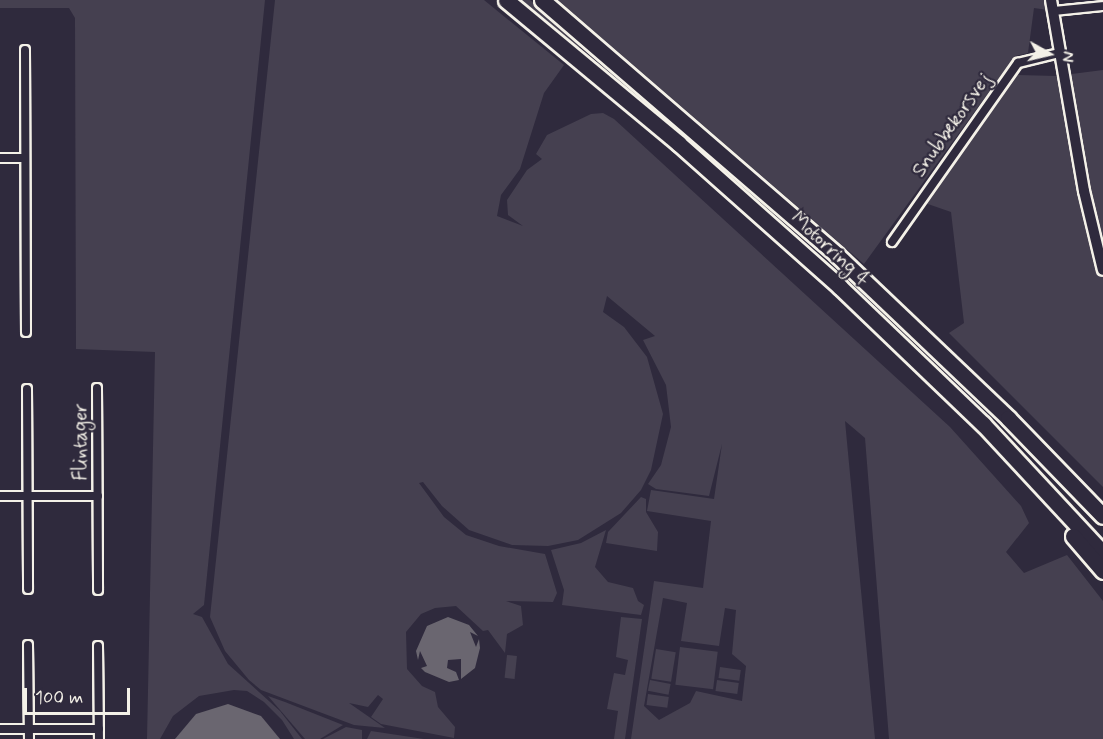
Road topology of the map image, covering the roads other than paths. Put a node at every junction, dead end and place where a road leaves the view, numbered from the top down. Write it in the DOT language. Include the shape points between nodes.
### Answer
graph roads {
  1 [pos="506,0"];
  2 [pos="542,0"];
  3 [pos="1052,6"];
  4 [pos="1103,6"];
  5 [pos="25,50"];
  6 [pos="1059,53"];
  7 [pos="0,158"];
  8 [pos="26,158"];
  9 [pos="892,242"];
  10 [pos="1103,270"];
  11 [pos="859,305"];
  12 [pos="26,332"];
  13 [pos="97,388"];
  14 [pos="27,389"];
  15 [pos="1008,418"];
  16 [pos="0,496"];
  17 [pos="28,496"];
  18 [pos="98,496"];
  19 [pos="1103,504"];
  20 [pos="1103,516"];
  21 [pos="1103,553"];
  22 [pos="1103,571"];
  23 [pos="28,589"];
  24 [pos="98,590"];
  25 [pos="28,645"];
  26 [pos="98,646"];
  27 [pos="0,729"];
  28 [pos="29,729"];
  29 [pos="99,729"];
  30 [pos="29,739"];
  31 [pos="99,739"];
  1 -- 11 [label="highway, Motorring 4" via="678,143"];
  2 -- 15 [label="highway, Motorring 4" via="787,209"];
  3 -- 4 [label="street"];
  3 -- 6 [label="street"];
  5 -- 8 [label="street"];
  6 -- 9 [label="street, Snubbekorsvej" via="1018,63"];
  6 -- 10 [label="street"];
  7 -- 8 [label="street"];
  8 -- 12 [label="street"];
  11 -- 21 [label="highway, Motorring 4" via="983,424"];
  11 -- 22 [label="highway"];
  13 -- 18 [label="street, Flintager"];
  14 -- 17 [label="street"];
  15 -- 19 [label="highway"];
  15 -- 20 [label="highway, Motorring 4"];
  16 -- 17 [label="street, Flintager"];
  17 -- 18 [label="street, Flintager"];
  17 -- 23 [label="street"];
  18 -- 24 [label="street, Flintager"];
  25 -- 28 [label="street"];
  26 -- 29 [label="street"];
  27 -- 28 [label="street"];
  28 -- 29 [label="street"];
  28 -- 30 [label="street"];
  29 -- 31 [label="street"];
}
